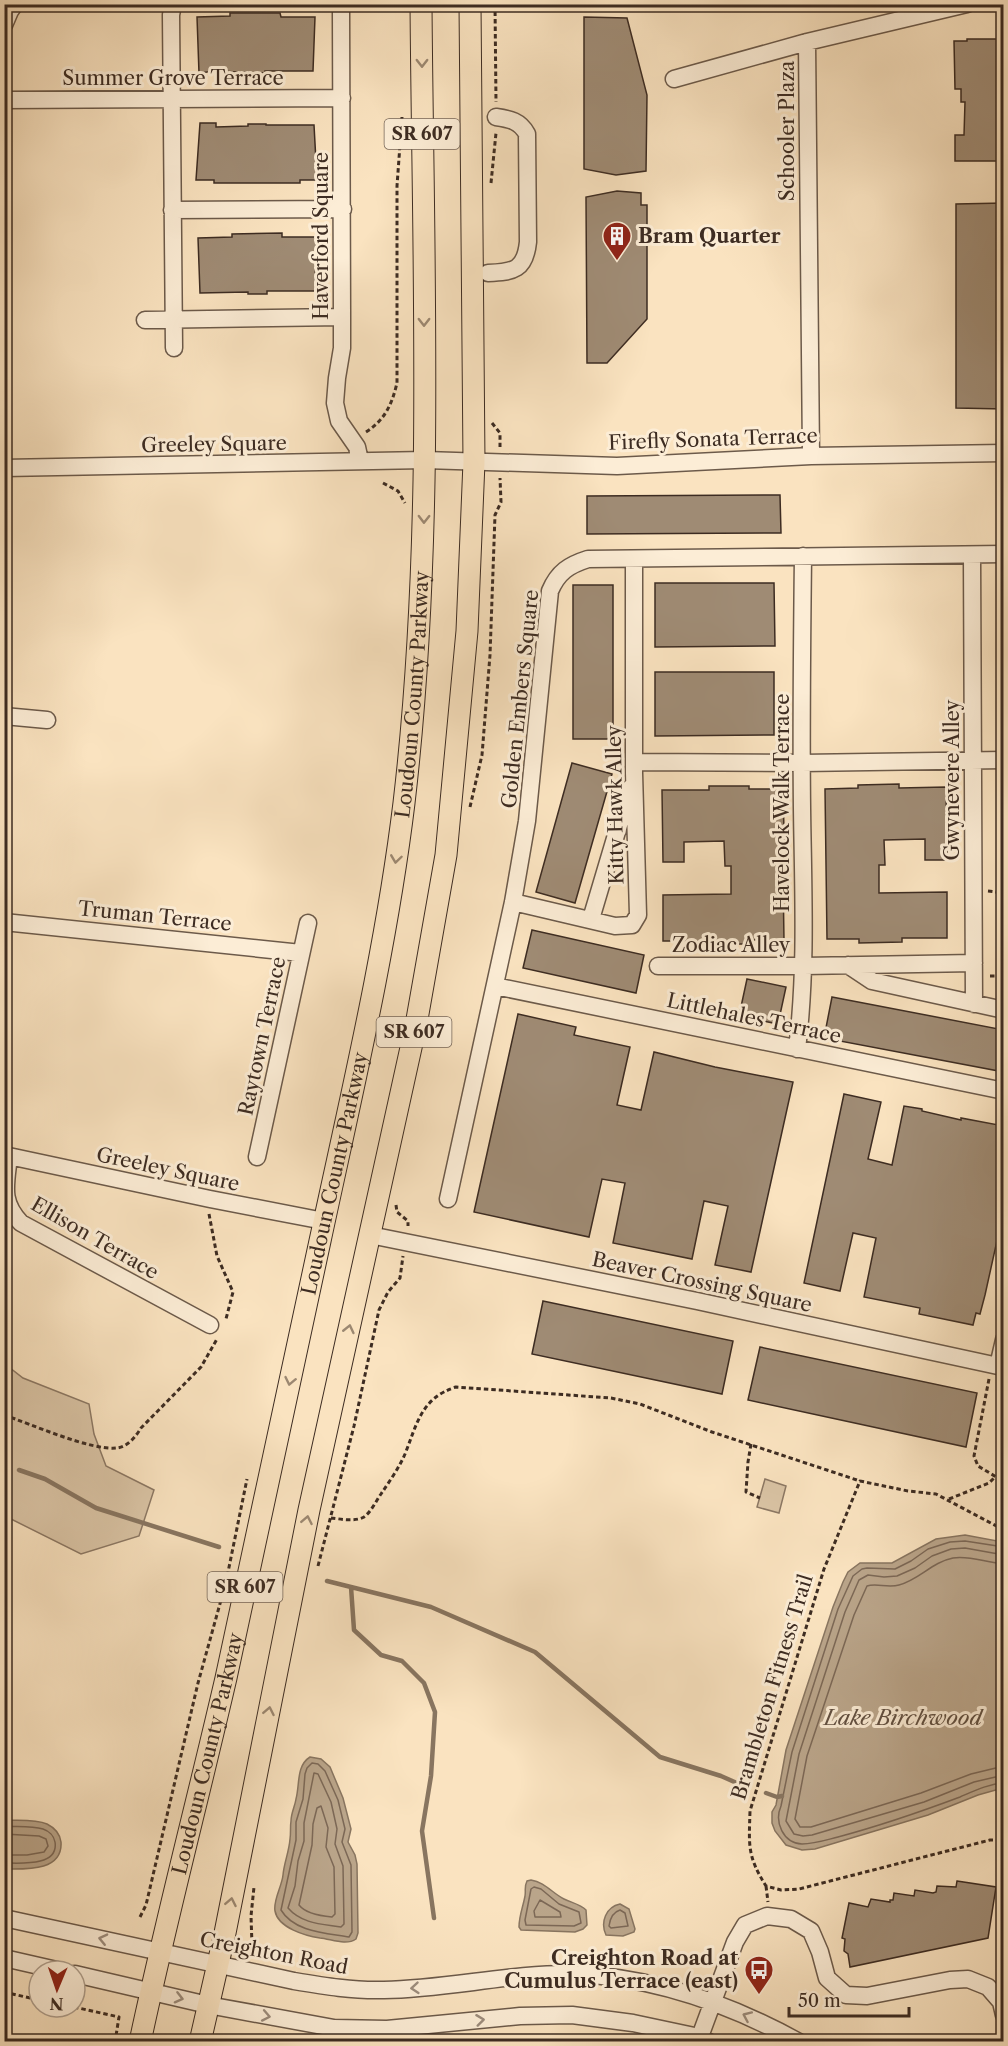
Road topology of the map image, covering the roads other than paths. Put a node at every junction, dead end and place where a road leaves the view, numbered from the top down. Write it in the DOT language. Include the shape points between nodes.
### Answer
graph roads {
  1 [pos="15,4"];
  2 [pos="173,4"];
  3 [pos="339,4"];
  4 [pos="421,4"];
  5 [pos="470,4"];
  6 [pos="967,4"];
  7 [pos="4,25"];
  8 [pos="807,42"];
  9 [pos="674,79"];
  10 [pos="342,98"];
  11 [pos="171,99"];
  12 [pos="4,100"];
  13 [pos="496,117"];
  14 [pos="343,208"];
  15 [pos="172,210"];
  16 [pos="488,273"];
  17 [pos="342,317"];
  18 [pos="173,319"];
  19 [pos="145,320"];
  20 [pos="174,348"];
  21 [pos="1004,453"];
  22 [pos="811,456"];
  23 [pos="424,460"];
  24 [pos="360,462"];
  25 [pos="474,462"];
  26 [pos="4,468"];
  27 [pos="1004,554"];
  28 [pos="972,555"];
  29 [pos="802,556"];
  30 [pos="634,560"];
  31 [pos="4,716"];
  32 [pos="46,720"];
  33 [pos="972,760"];
  34 [pos="1004,760"];
  35 [pos="802,763"];
  36 [pos="634,767"];
  37 [pos="513,903"];
  38 [pos="591,919"];
  39 [pos="4,922"];
  40 [pos="308,923"];
  41 [pos="301,953"];
  42 [pos="848,965"];
  43 [pos="658,966"];
  44 [pos="804,966"];
  45 [pos="978,969"];
  46 [pos="495,986"];
  47 [pos="974,1004"];
  48 [pos="1004,1010"];
  49 [pos="797,1049"];
  50 [pos="1004,1091"];
  51 [pos="7,1156"];
  52 [pos="257,1156"];
  53 [pos="448,1199"];
  54 [pos="324,1221"];
  55 [pos="370,1235"];
  56 [pos="217,1330"];
  57 [pos="1004,1340"];
  58 [pos="998,1369"];
  59 [pos="4,1918"];
  60 [pos="160,1952"];
  61 [pos="4,1958"];
  62 [pos="27,1963"];
  63 [pos="218,1964"];
  64 [pos="87,1977"];
  65 [pos="150,1991"];
  66 [pos="713,2002"];
  67 [pos="208,2005"];
  68 [pos="1004,2015"];
  69 [pos="702,2040"];
  70 [pos="140,2042"];
  71 [pos="200,2042"];
  72 [pos="799,2042"];
  1 -- 7 [label="street"];
  2 -- 11 [label="street"];
  3 -- 10 [label="street, Haverford Square"];
  4 -- 23 [label="main road, Loudoun County Parkway / SR 607, one-way"];
  5 -- 25 [label="main road, SR 607"];
  6 -- 8 [label="street, Schooler Plaza"];
  8 -- 9 [label="street"];
  8 -- 22 [label="street, Schooler Plaza"];
  10 -- 11 [label="street, Summer Grove Terrace"];
  10 -- 14 [label="street, Haverford Square"];
  11 -- 12 [label="street, Summer Grove Terrace"];
  11 -- 15 [label="street"];
  13 -- 16 [label="street" via="522,126 527,134 528,242 526,257 517,268"];
  14 -- 15 [label="street"];
  14 -- 17 [label="street, Haverford Square"];
  15 -- 18 [label="street"];
  17 -- 18 [label="street"];
  17 -- 24 [label="street, Haverford Square" via="335,403 339,421 357,447"];
  18 -- 19 [label="street"];
  18 -- 20 [label="street"];
  21 -- 22 [label="street, Firefly Sonata Terrace"];
  22 -- 25 [label="street, Firefly Sonata Terrace" via="617,466"];
  23 -- 24 [label="street, Greeley Square"];
  23 -- 25 [label="street, Firefly Sonata Terrace"];
  23 -- 54 [label="main road, Loudoun County Parkway / SR 607, one-way" via="420,610 404,802 368,1018"];
  24 -- 26 [label="street, Greeley Square"];
  25 -- 55 [label="main road, SR 607" via="467,631 446,855 416,1025"];
  27 -- 28 [label="street, Golden Embers Square"];
  28 -- 29 [label="street, Golden Embers Square"];
  28 -- 33 [label="street, Gwynevere Alley"];
  29 -- 30 [label="street, Golden Embers Square"];
  29 -- 35 [label="street, Havelock Walk Terrace"];
  30 -- 36 [label="street, Kitty Hawk Alley"];
  30 -- 37 [label="street, Golden Embers Square" via="577,562 559,573 550,591 527,821"];
  31 -- 32 [label="street"];
  33 -- 34 [label="street"];
  33 -- 35 [label="street"];
  33 -- 45 [label="street, Gwynevere Alley"];
  35 -- 36 [label="street"];
  35 -- 44 [label="street, Havelock Walk Terrace"];
  36 -- 38 [label="street"];
  36 -- 38 [label="street, Kitty Hawk Alley" via="638,915 632,925 624,927"];
  37 -- 38 [label="street, Kitty Hawk Alley"];
  37 -- 46 [label="street, Golden Embers Square"];
  39 -- 41 [label="street, Truman Terrace"];
  40 -- 41 [label="street, Raytown Terrace"];
  41 -- 52 [label="street, Raytown Terrace"];
  42 -- 44 [label="street, Zodiac Alley"];
  42 -- 45 [label="street, Zodiac Alley"];
  42 -- 47 [label="street" via="872,981"];
  43 -- 44 [label="street, Zodiac Alley"];
  44 -- 49 [label="street, Havelock Walk Terrace"];
  45 -- 47 [label="street, Gwynevere Alley"];
  46 -- 49 [label="street, Littlehales Terrace"];
  46 -- 53 [label="street, Golden Embers Square"];
  47 -- 48 [label="street"];
  49 -- 50 [label="street, Littlehales Terrace"];
  51 -- 54 [label="street, Greeley Square"];
  51 -- 56 [label="street, Ellison Terrace" via="5,1197 10,1212 21,1223"];
  54 -- 60 [label="main road, Loudoun County Parkway / SR 607, one-way" via="225,1680"];
  55 -- 58 [label="street, Beaver Crossing Square" via="697,1301"];
  63 -- 55 [label="main road, SR 607, one-way" via="309,1510"];
  57 -- 58 [label="street"];
  60 -- 59 [label="street, Creighton Road, one-way"];
  60 -- 63 [label="street, Creighton Road"];
  60 -- 65 [label="main road, Loudoun County Parkway / SR 607"];
  61 -- 62 [label="street"];
  66 -- 63 [label="street, Creighton Road, one-way" via="626,1979 575,1974 384,1990 342,1989"];
  63 -- 67 [label="main road, SR 607"];
  64 -- 65 [label="street"];
  65 -- 67 [label="street, one-way"];
  65 -- 70 [label="main road, Loudoun County Parkway / SR 607"];
  66 -- 68 [label="street" via="745,1925 767,1916 791,1919 811,1930 827,1978 846,1995 867,1996 968,1979 988,1987 1001,2002"];
  66 -- 69 [label="street"];
  72 -- 66 [label="street, Creighton Road, one-way"];
  67 -- 69 [label="street, one-way" via="334,2028 387,2029 572,2015 633,2023"];
  67 -- 71 [label="main road, SR 607"];
}
